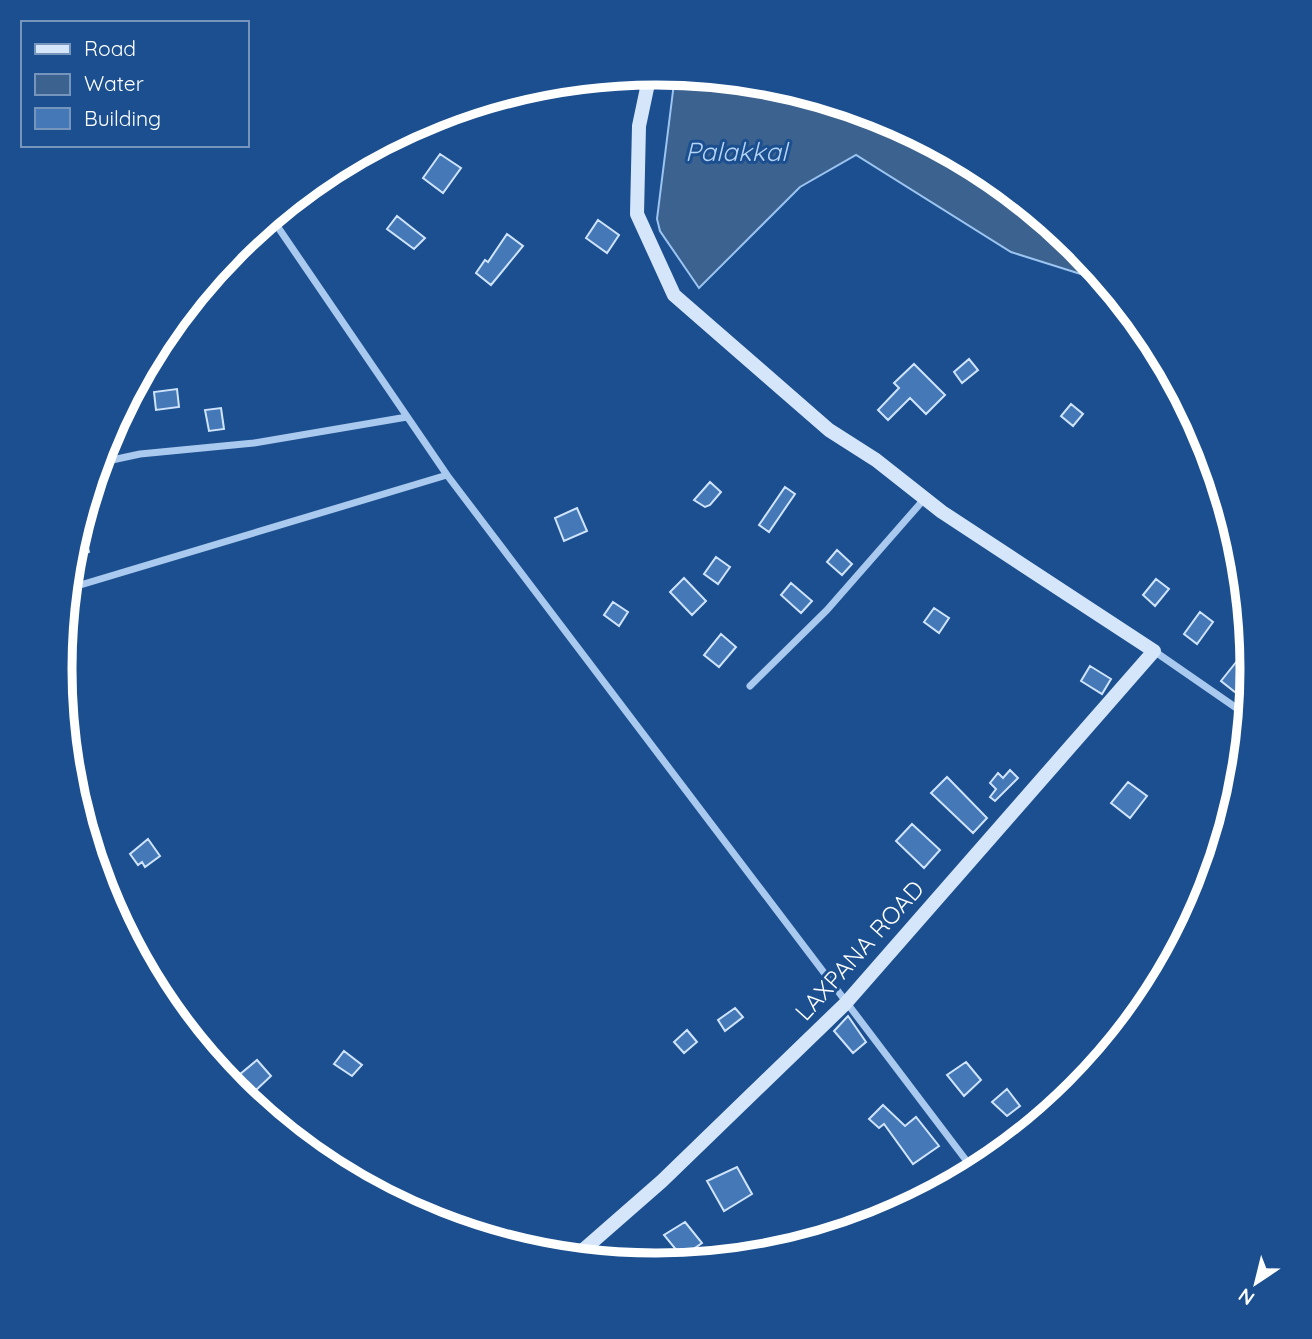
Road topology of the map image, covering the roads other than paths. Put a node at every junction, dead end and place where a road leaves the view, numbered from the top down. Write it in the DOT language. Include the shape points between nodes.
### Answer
graph roads {
  1 [pos="648,85"];
  2 [pos="276,226"];
  3 [pos="407,416"];
  4 [pos="111,460"];
  5 [pos="447,475"];
  6 [pos="926,496"];
  7 [pos="78,586"];
  8 [pos="1154,651"];
  9 [pos="750,687"];
  10 [pos="1239,710"];
  11 [pos="845,1004"];
  12 [pos="968,1163"];
  13 [pos="584,1249"];
  1 -- 6 [label="street" via="639,127 637,214 674,295 829,430"];
  2 -- 3 [label="street"];
  3 -- 4 [label="street" via="254,443"];
  3 -- 5 [label="street"];
  5 -- 7 [label="street"];
  5 -- 11 [label="street"];
  6 -- 8 [label="street" via="942,512"];
  6 -- 9 [label="street" via="827,610"];
  8 -- 10 [label="street"];
  8 -- 11 [label="street, LAXPANA ROAD"];
  11 -- 12 [label="street"];
  11 -- 13 [label="street, LAXPANA ROAD" via="662,1181"];
}
